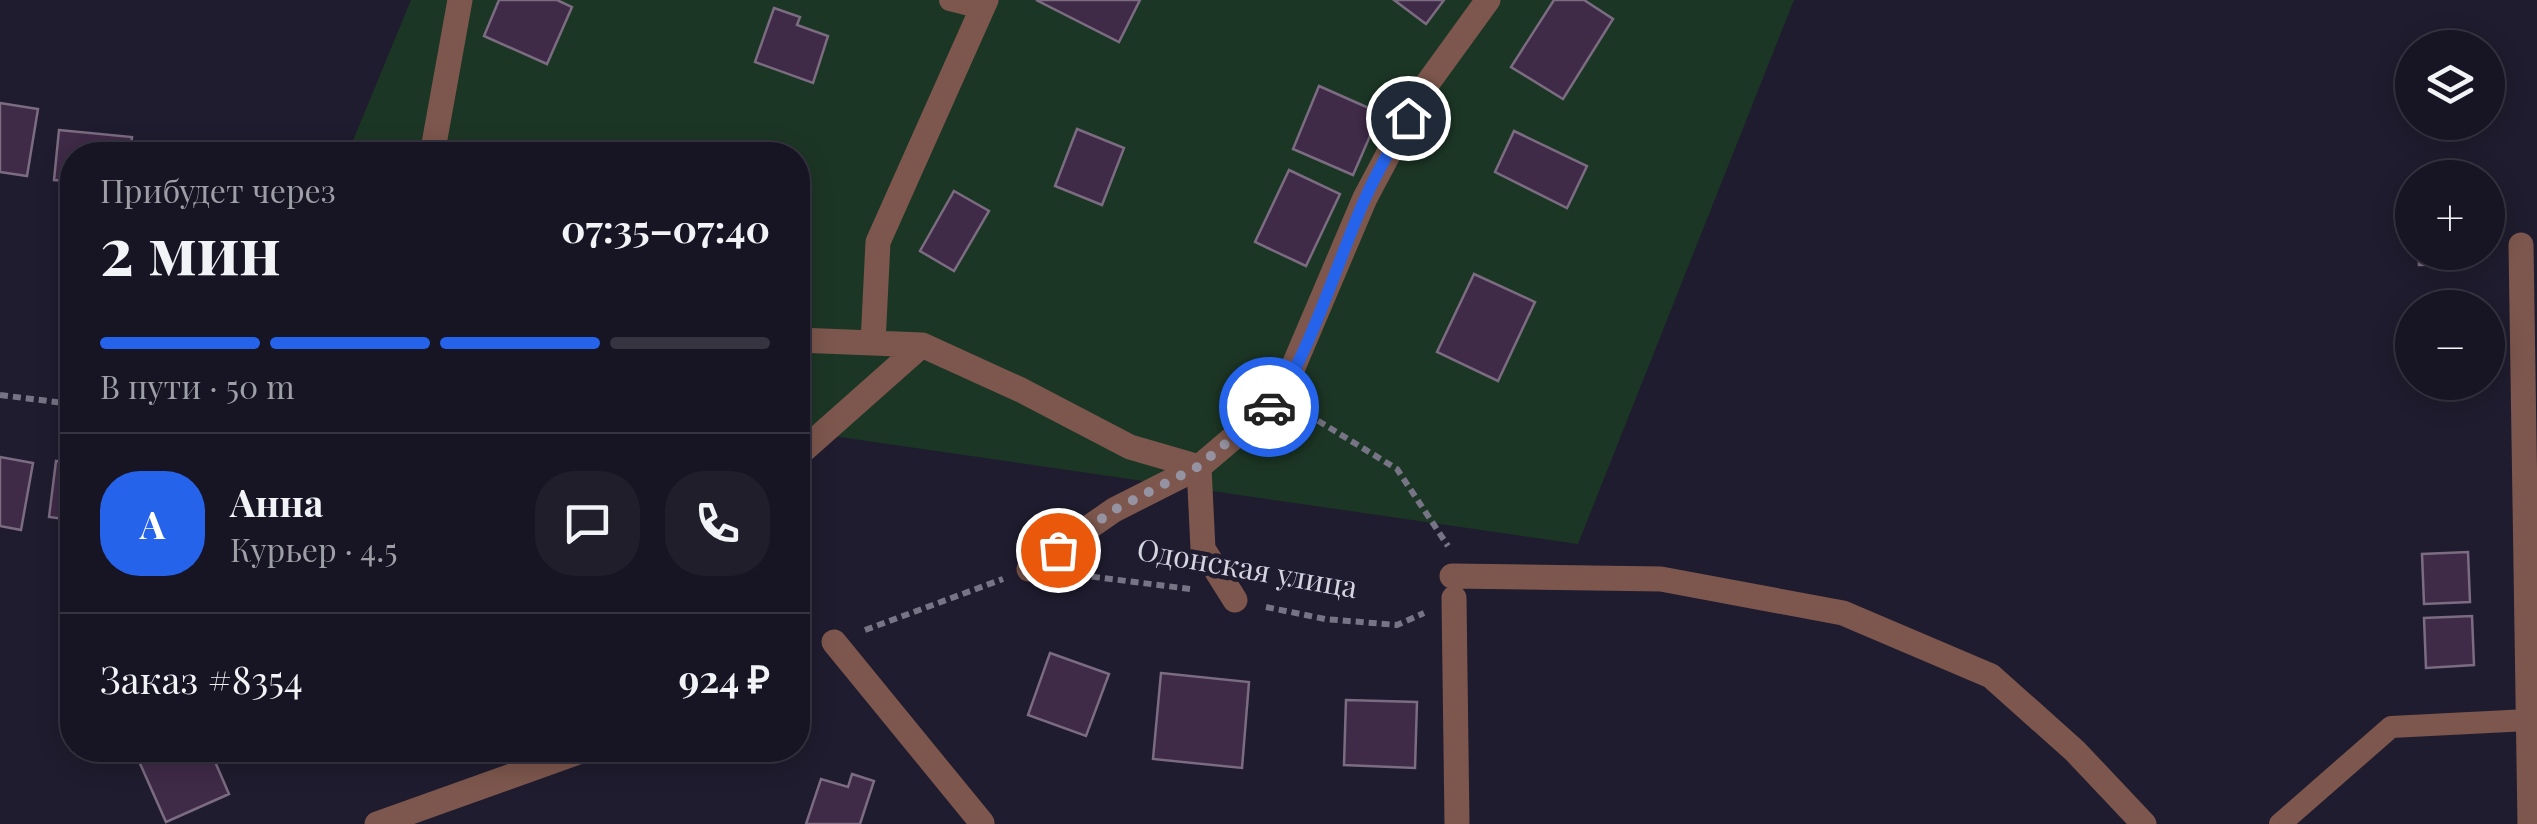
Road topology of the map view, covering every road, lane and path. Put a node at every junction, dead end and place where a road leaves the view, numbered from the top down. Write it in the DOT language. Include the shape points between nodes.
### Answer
graph roads {
  1 [pos="460,0"];
  2 [pos="950,0"];
  3 [pos="1488,0"];
  4 [pos="984,4"];
  5 [pos="434,142"];
  6 [pos="2521,245"];
  7 [pos="810,340"];
  8 [pos="873,343"];
  9 [pos="922,346"];
  10 [pos="0,394"];
  11 [pos="1280,398"];
  12 [pos="60,402"];
  13 [pos="810,444"];
  14 [pos="1199,466"];
  15 [pos="1030,570"];
  16 [pos="1453,587"];
  17 [pos="1236,600"];
  18 [pos="834,642"];
  19 [pos="2528,720"];
  20 [pos="550,762"];
  21 [pos="982,822"];
  22 [pos="377,824"];
  23 [pos="1457,824"];
  24 [pos="2144,824"];
  25 [pos="2280,824"];
  26 [pos="2530,824"];
  1 -- 5 [label="street"];
  2 -- 4 [label="lane"];
  3 -- 11 [label="street" via="1422,91 1365,198"];
  4 -- 8 [label="street" via="878,242"];
  6 -- 19 [label="street"];
  7 -- 8 [label="street"];
  8 -- 9 [label="street"];
  9 -- 13 [label="street"];
  9 -- 14 [label="street" via="1130,448"];
  10 -- 12 [label="path"];
  11 -- 14 [label="street"];
  11 -- 16 [label="path" via="1397,469 1450,549"];
  14 -- 15 [label="street" via="1114,510"];
  14 -- 17 [label="street" via="1203,549"];
  15 -- 17 [label="path, Одонская улица"];
  15 -- 18 [label="path, Одонская улица"];
  16 -- 17 [label="path, Одонская улица" via="1397,626"];
  16 -- 23 [label="street"];
  16 -- 24 [label="street" via="1661,579 1842,613 1991,676"];
  18 -- 21 [label="street"];
  19 -- 25 [label="lane" via="2391,727"];
  19 -- 26 [label="street"];
  20 -- 22 [label="street"];
}
